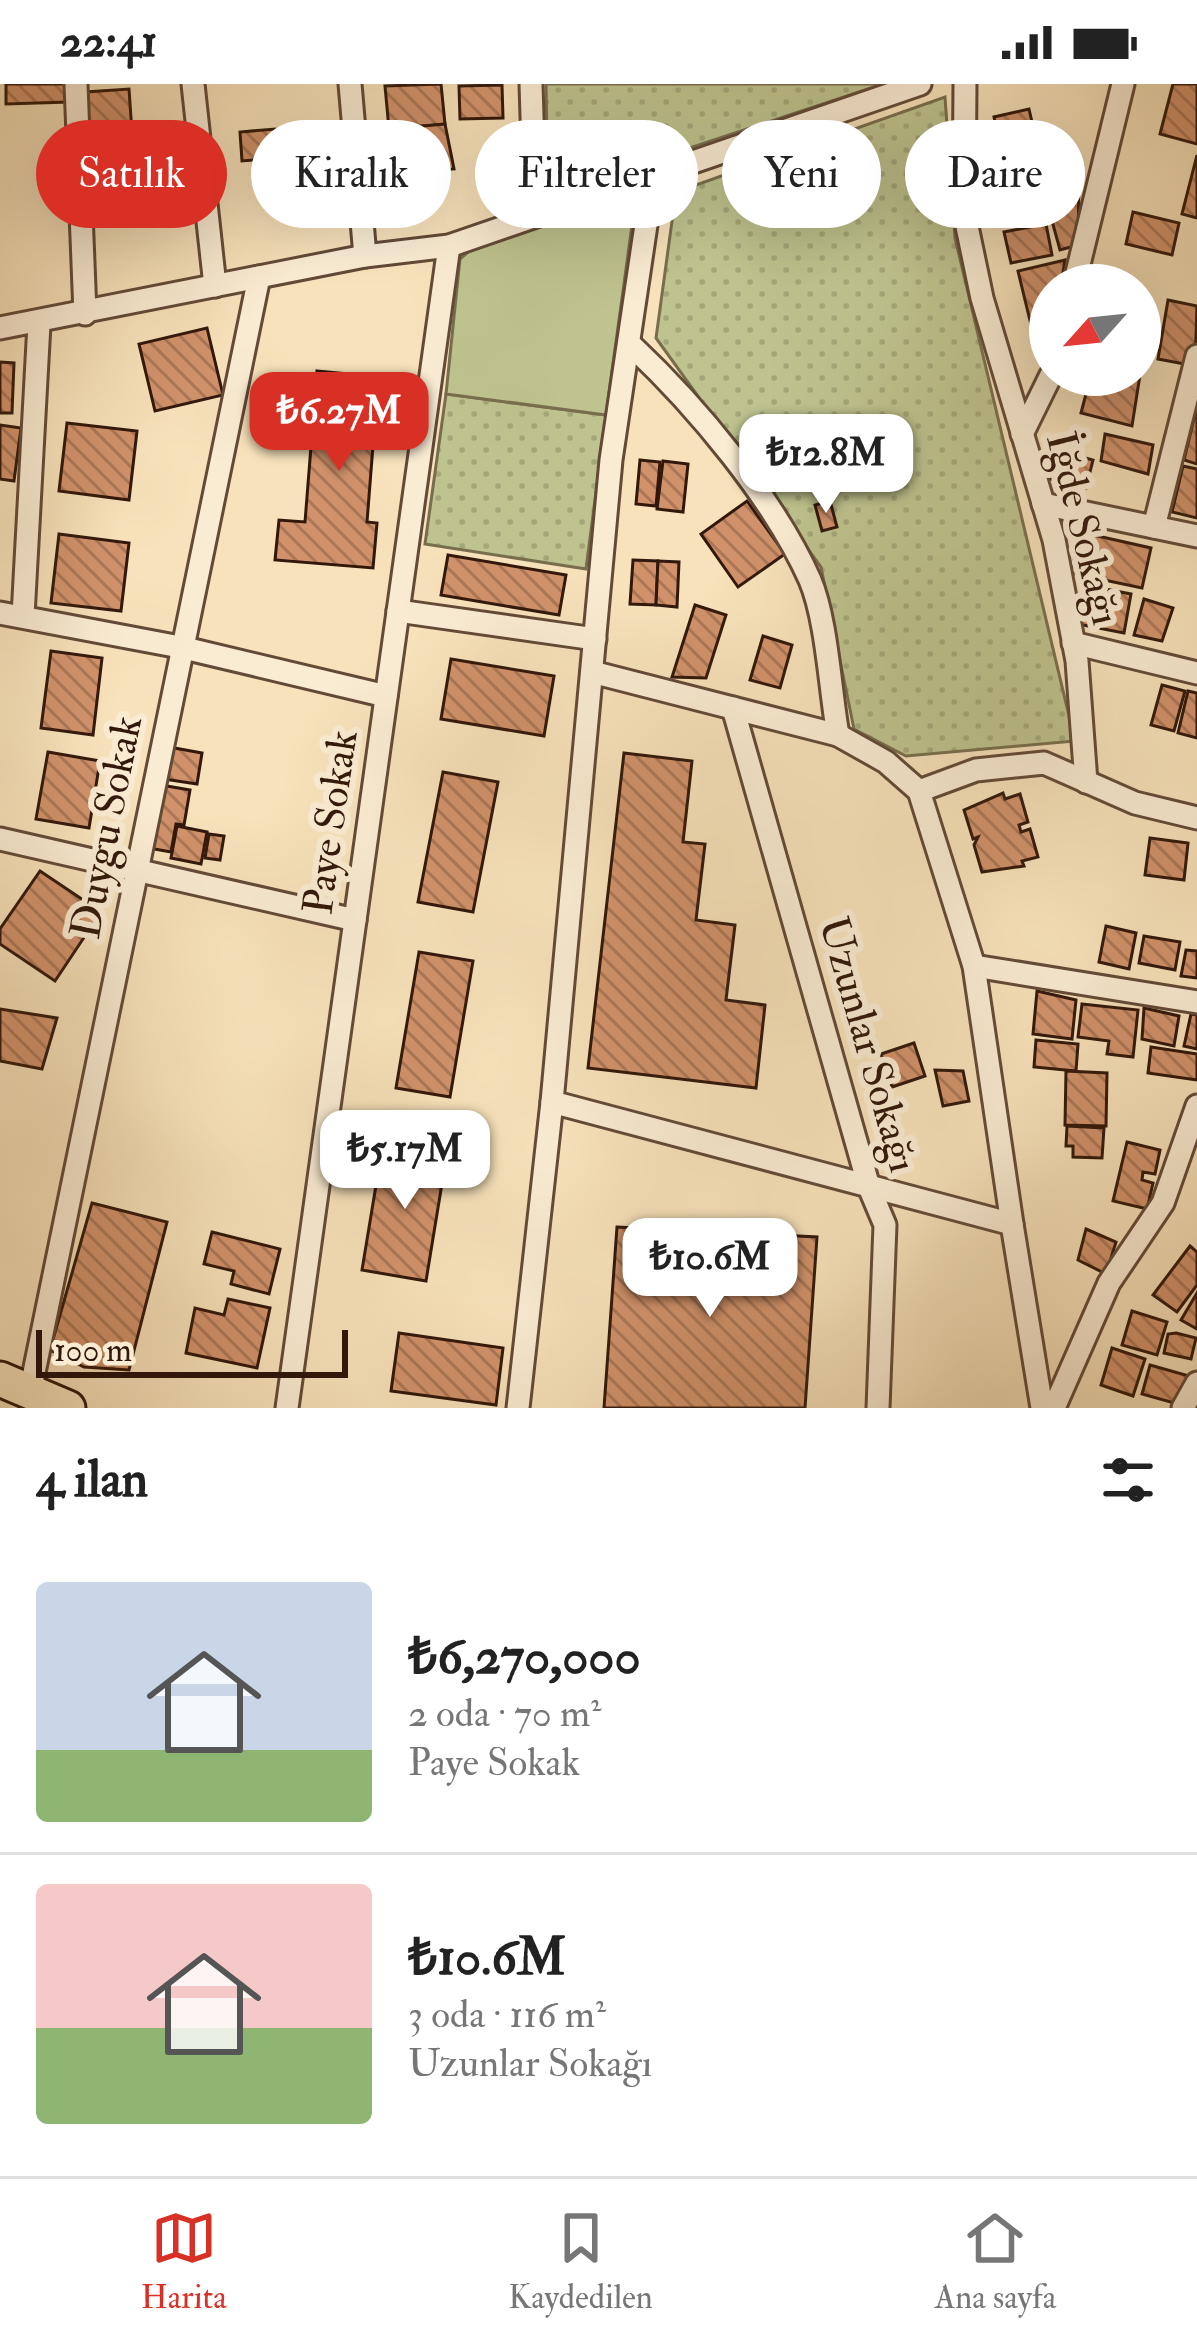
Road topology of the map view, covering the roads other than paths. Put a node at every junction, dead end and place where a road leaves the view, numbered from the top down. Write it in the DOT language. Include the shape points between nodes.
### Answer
graph roads {
  1 [pos="76,84"];
  2 [pos="193,84"];
  3 [pos="350,84"];
  4 [pos="531,84"];
  5 [pos="920,84"];
  6 [pos="964,84"];
  7 [pos="1123,84"];
  8 [pos="532,120"];
  9 [pos="698,162"];
  10 [pos="496,228"];
  11 [pos="647,228"];
  12 [pos="449,246"];
  13 [pos="365,256"];
  14 [pos="1079,264"];
  15 [pos="259,277"];
  16 [pos="215,286"];
  17 [pos="86,314"];
  18 [pos="39,324"];
  19 [pos="0,328"];
  20 [pos="632,346"];
  21 [pos="1197,356"];
  22 [pos="1041,396"];
  23 [pos="1022,434"];
  24 [pos="1043,504"];
  25 [pos="1154,527"];
  26 [pos="1197,536"];
  27 [pos="398,611"];
  28 [pos="12,615"];
  29 [pos="595,639"];
  30 [pos="1073,644"];
  31 [pos="180,647"];
  32 [pos="592,672"];
  33 [pos="1197,673"];
  34 [pos="386,696"];
  35 [pos="734,708"];
  36 [pos="838,735"];
  37 [pos="1086,782"];
  38 [pos="919,791"];
  39 [pos="1197,818"];
  40 [pos="0,839"];
  41 [pos="136,869"];
  42 [pos="355,920"];
  43 [pos="974,966"];
  44 [pos="1197,1002"];
  45 [pos="552,1102"];
  46 [pos="1197,1106"];
  47 [pos="869,1187"];
  48 [pos="1012,1224"];
  49 [pos="1197,1383"];
  50 [pos="15,1386"];
  51 [pos="68,1408"];
  52 [pos="287,1408"];
  53 [pos="518,1408"];
  54 [pos="878,1408"];
  55 [pos="1042,1408"];
  56 [pos="1054,1408"];
  57 [pos="1183,1408"];
  1 -- 17 [label="street"];
  2 -- 16 [label="street"];
  3 -- 13 [label="street"];
  4 -- 8 [label="street"];
  5 -- 9 [label="street"];
  6 -- 23 [label="street, İğde Sokağı" via="964,212"];
  7 -- 14 [label="street"];
  10 -- 12 [label="street"];
  11 -- 20 [label="street"];
  12 -- 13 [label="street"];
  12 -- 27 [label="street, Paye Sokak"];
  13 -- 15 [label="street"];
  15 -- 16 [label="street"];
  15 -- 31 [label="street, Duygu Sokak"];
  16 -- 17 [label="street"];
  17 -- 18 [label="street"];
  18 -- 19 [label="street"];
  18 -- 28 [label="street"];
  20 -- 29 [label="street" via="611,460"];
  20 -- 36 [label="street" via="687,398 811,583"];
  21 -- 25 [label="street"];
  22 -- 23 [label="street"];
  23 -- 24 [label="street, İğde Sokağı"];
  24 -- 25 [label="street"];
  24 -- 30 [label="street, İğde Sokağı"];
  25 -- 26 [label="street"];
  27 -- 29 [label="street"];
  27 -- 34 [label="street, Paye Sokak"];
  28 -- 31 [label="street"];
  29 -- 32 [label="street"];
  30 -- 33 [label="street"];
  30 -- 37 [label="street, İğde Sokağı"];
  31 -- 34 [label="street"];
  31 -- 41 [label="street, Duygu Sokak"];
  32 -- 35 [label="street"];
  32 -- 45 [label="street"];
  34 -- 42 [label="street, Paye Sokak"];
  35 -- 36 [label="street"];
  35 -- 47 [label="street, Uzunlar Sokağı"];
  36 -- 38 [label="street"];
  37 -- 38 [label="street" via="1044,763 976,770"];
  37 -- 39 [label="street"];
  38 -- 43 [label="street"];
  40 -- 41 [label="street"];
  41 -- 42 [label="street"];
  41 -- 50 [label="street, Duygu Sokak"];
  42 -- 52 [label="street, Paye Sokak"];
  43 -- 44 [label="street"];
  43 -- 48 [label="street"];
  45 -- 47 [label="street"];
  45 -- 53 [label="street"];
  46 -- 56 [label="street" via="1163,1203 1109,1283"];
  47 -- 48 [label="street"];
  47 -- 54 [label="street, Uzunlar Sokağı" via="885,1225"];
  48 -- 55 [label="street"];
  49 -- 57 [label="street"];
  50 -- 51 [label="main road"];
}
